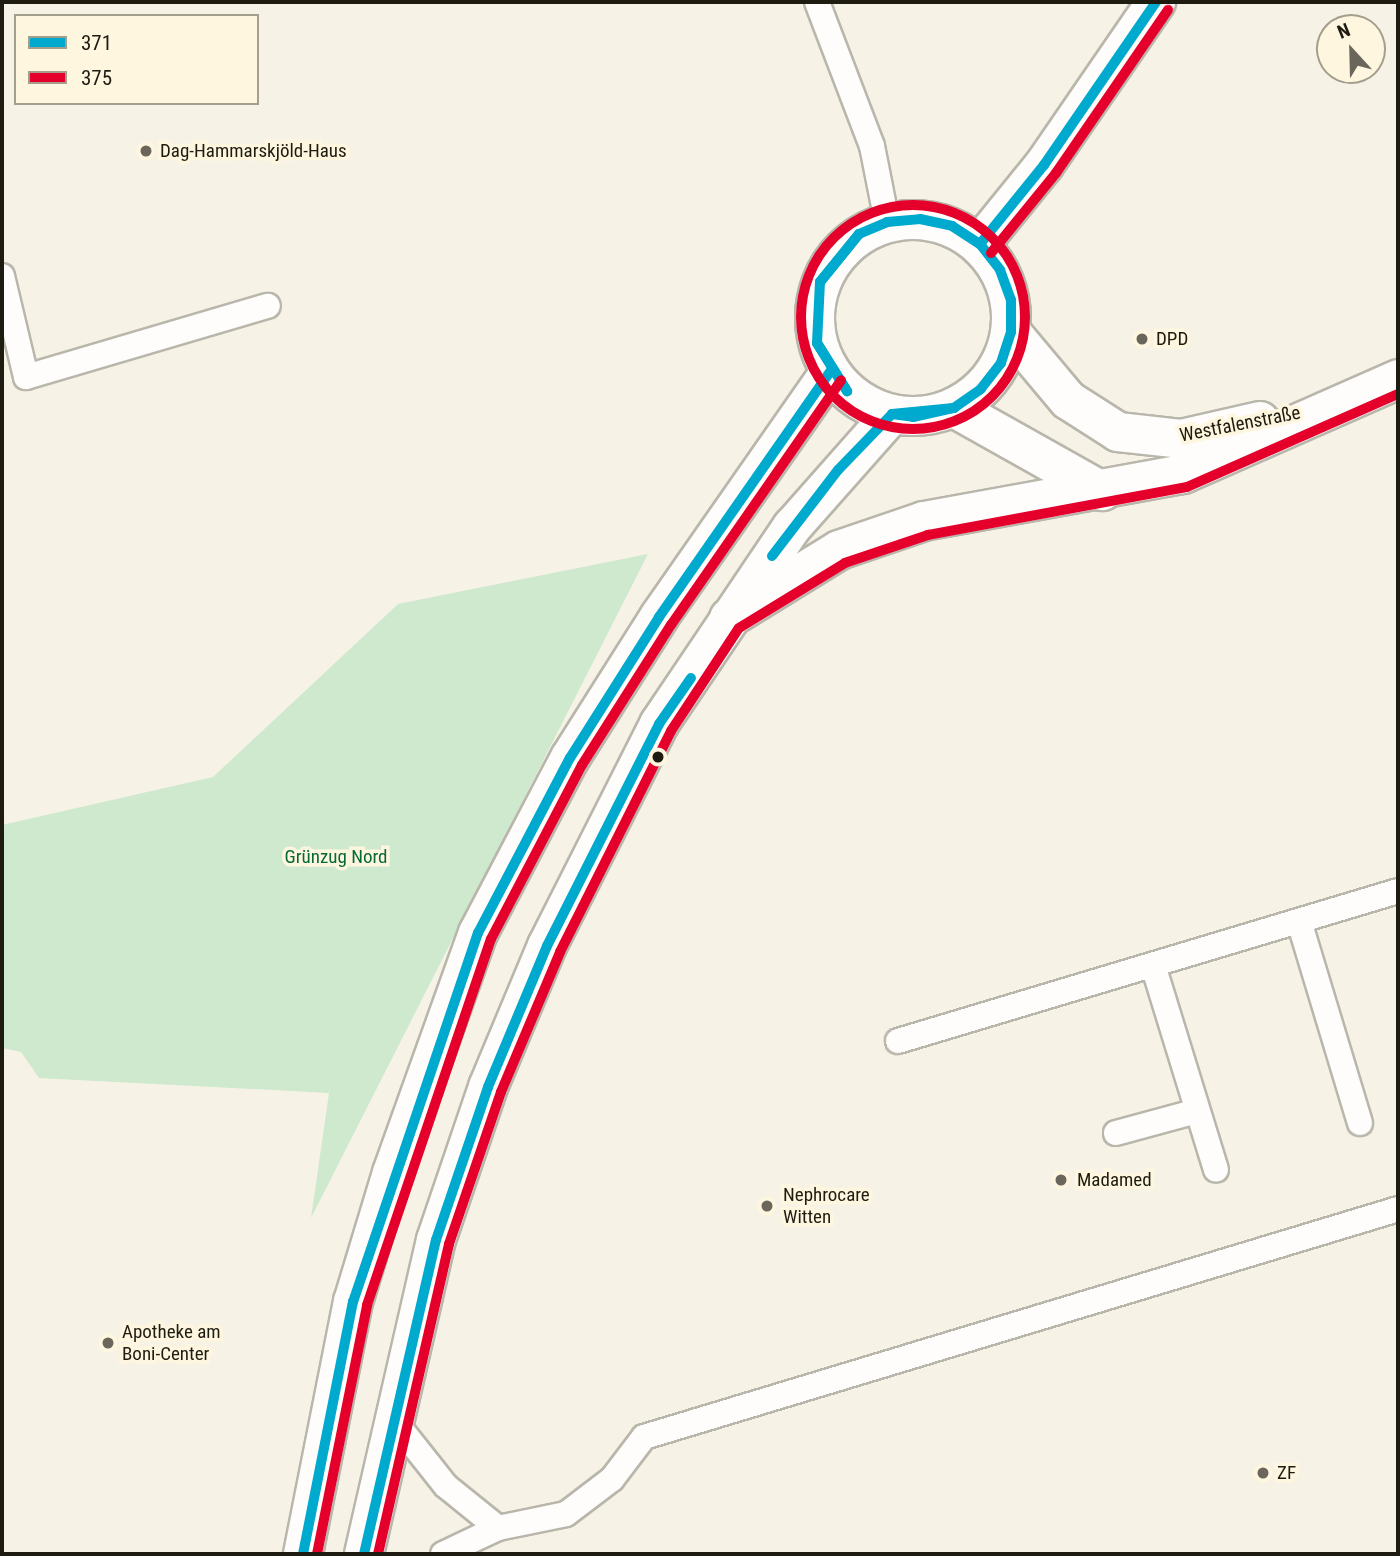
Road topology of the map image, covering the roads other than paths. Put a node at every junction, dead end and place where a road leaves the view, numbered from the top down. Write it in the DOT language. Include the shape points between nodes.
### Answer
graph roads {
  1 [pos="817,2"];
  2 [pos="1156,2"];
  3 [pos="887,222"];
  4 [pos="980,244"];
  5 [pos="2,276"];
  6 [pos="268,306"];
  7 [pos="1011,332"];
  8 [pos="830,372"];
  9 [pos="1398,379"];
  10 [pos="1341,402"];
  11 [pos="954,408"];
  12 [pos="892,414"];
  13 [pos="1102,491"];
  14 [pos="729,618"];
  15 [pos="1398,891"];
  16 [pos="1299,921"];
  17 [pos="1153,965"];
  18 [pos="898,1041"];
  19 [pos="1197,1111"];
  20 [pos="1360,1123"];
  21 [pos="1116,1133"];
  22 [pos="1216,1170"];
  23 [pos="1398,1209"];
  24 [pos="397,1423"];
  25 [pos="498,1528"];
  26 [pos="303,1554"];
  27 [pos="364,1554"];
  28 [pos="443,1554"];
  1 -- 3 [label="lane" via="872,146"];
  2 -- 4 [label="main road" via="1044,166"];
  3 -- 4 [label="main road" via="920,219 952,226"];
  3 -- 8 [label="main road" via="859,234 820,282 815,323"];
  4 -- 7 [label="main road" via="1000,270 1010,300"];
  5 -- 6 [label="lane" via="26,377"];
  7 -- 10 [label="main road, Westfalenstraße" via="1069,401 1118,432 1181,439"];
  7 -- 11 [label="main road" via="1001,363 981,389"];
  8 -- 12 [label="main road" via="868,406"];
  8 -- 26 [label="main road" via="692,568 570,758 478,933 392,1172 353,1302"];
  9 -- 10 [label="main road, Westfalenstraße"];
  10 -- 13 [label="main road, Westfalenstraße" via="1182,474"];
  11 -- 12 [label="main road"];
  11 -- 13 [label="main road"];
  12 -- 14 [label="main road" via="822,489"];
  13 -- 14 [label="main road, Westfalenstraße" via="924,521 839,550"];
  14 -- 24 [label="main road" via="659,724 547,946 488,1087 436,1240"];
  15 -- 16 [label="lane"];
  16 -- 17 [label="lane"];
  16 -- 20 [label="lane"];
  17 -- 18 [label="lane"];
  17 -- 19 [label="lane"];
  19 -- 21 [label="lane"];
  19 -- 22 [label="lane"];
  23 -- 25 [label="lane" via="644,1437 612,1479 566,1514"];
  24 -- 25 [label="lane" via="446,1486"];
  24 -- 27 [label="main road"];
  25 -- 28 [label="lane"];
}
